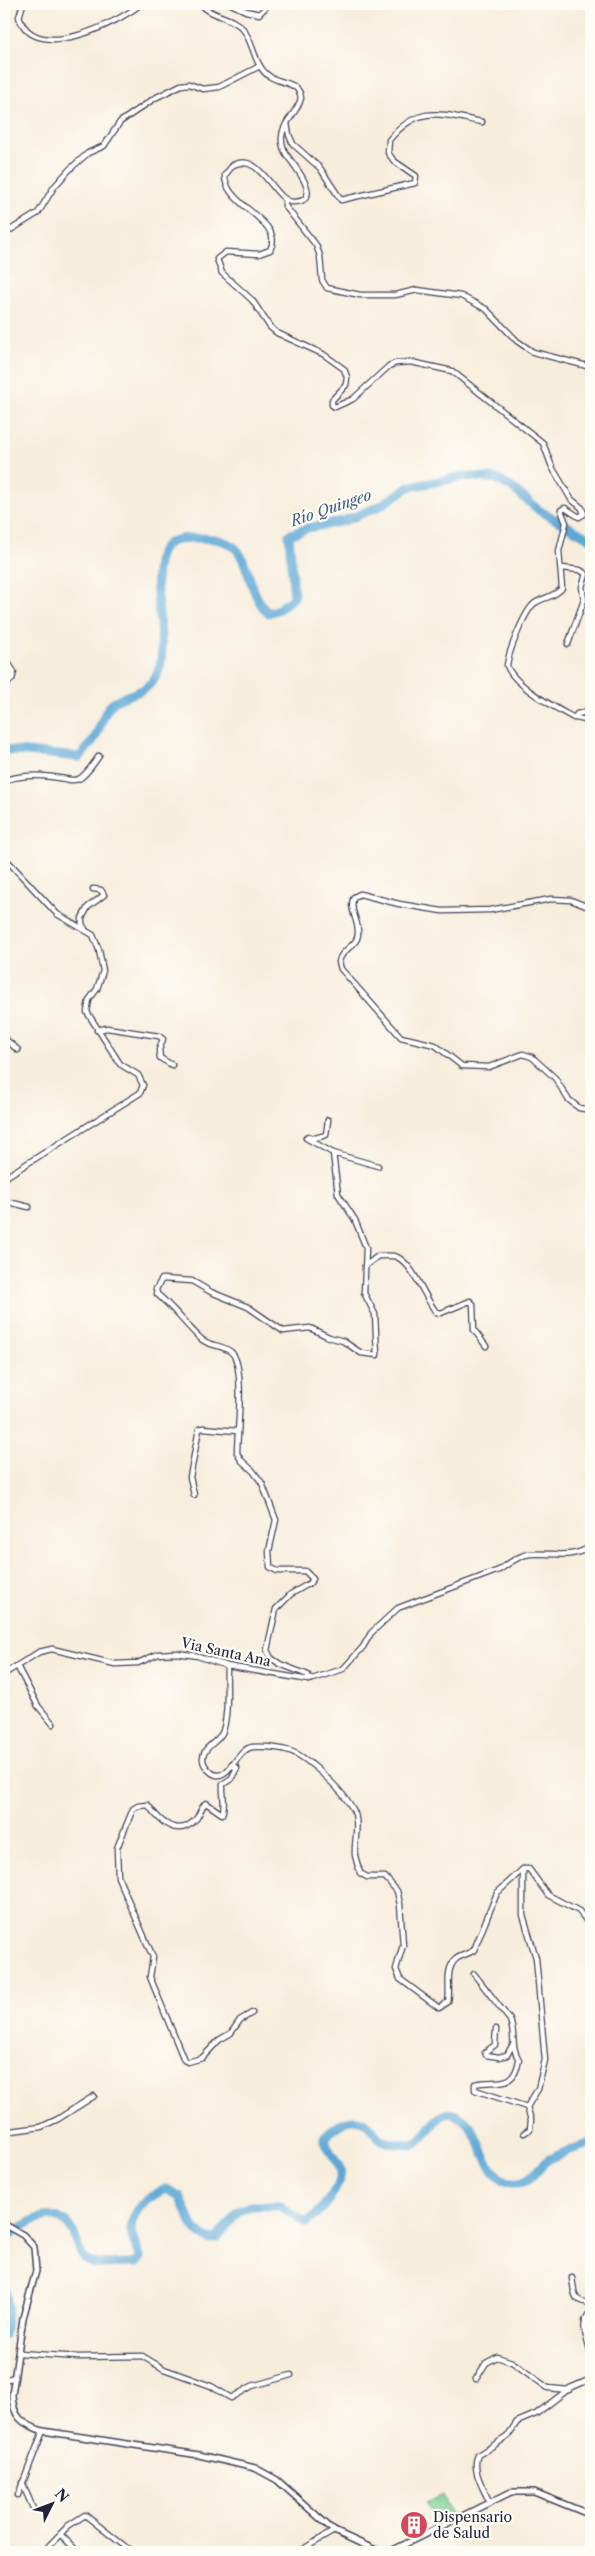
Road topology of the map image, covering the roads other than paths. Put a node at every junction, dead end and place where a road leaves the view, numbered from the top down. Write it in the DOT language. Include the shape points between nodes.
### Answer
graph roads {
  1 [pos="23,4"];
  2 [pos="141,4"];
  3 [pos="201,4"];
  4 [pos="231,4"];
  5 [pos="269,4"];
  6 [pos="260,66"];
  7 [pos="482,122"];
  8 [pos="287,123"];
  9 [pos="285,199"];
  10 [pos="4,234"];
  11 [pos="591,367"];
  12 [pos="562,568"];
  13 [pos="568,644"];
  14 [pos="4,656"];
  15 [pos="4,686"];
  16 [pos="591,710"];
  17 [pos="574,718"];
  18 [pos="591,722"];
  19 [pos="99,756"];
  20 [pos="4,780"];
  21 [pos="4,858"];
  22 [pos="93,890"];
  23 [pos="591,908"];
  24 [pos="86,930"];
  25 [pos="97,1030"];
  26 [pos="4,1038"];
  27 [pos="18,1050"];
  28 [pos="172,1065"];
  29 [pos="591,1110"];
  30 [pos="328,1120"];
  31 [pos="333,1154"];
  32 [pos="378,1166"];
  33 [pos="4,1178"];
  34 [pos="4,1201"];
  35 [pos="29,1207"];
  36 [pos="364,1267"];
  37 [pos="486,1346"];
  38 [pos="237,1431"];
  39 [pos="194,1495"];
  40 [pos="591,1546"];
  41 [pos="16,1666"];
  42 [pos="227,1666"];
  43 [pos="4,1674"];
  44 [pos="309,1680"];
  45 [pos="53,1724"];
  46 [pos="231,1765"];
  47 [pos="523,1869"];
  48 [pos="591,1927"];
  49 [pos="474,1974"];
  50 [pos="252,2013"];
  51 [pos="496,2029"];
  52 [pos="512,2046"];
  53 [pos="94,2096"];
  54 [pos="527,2107"];
  55 [pos="4,2132"];
  56 [pos="524,2133"];
  57 [pos="4,2228"];
  58 [pos="572,2278"];
  59 [pos="591,2303"];
  60 [pos="591,2312"];
  61 [pos="19,2353"];
  62 [pos="591,2355"];
  63 [pos="291,2375"];
  64 [pos="15,2377"];
  65 [pos="591,2378"];
  66 [pos="476,2379"];
  67 [pos="4,2380"];
  68 [pos="569,2390"];
  69 [pos="43,2431"];
  70 [pos="22,2482"];
  71 [pos="18,2495"];
  72 [pos="489,2501"];
  73 [pos="33,2508"];
  74 [pos="591,2515"];
  75 [pos="334,2531"];
  76 [pos="61,2535"];
  77 [pos="43,2552"];
  78 [pos="78,2552"];
  79 [pos="132,2552"];
  80 [pos="298,2552"];
  81 [pos="380,2552"];
  82 [pos="389,2552"];
  1 -- 2 [label="street" via="19,17 27,30 46,39 57,40 93,31"];
  3 -- 6 [label="street" via="238,24"];
  4 -- 5 [label="street" via="259,14"];
  6 -- 8 [label="street" via="270,77 290,83 301,93 300,104"];
  6 -- 10 [label="street" via="219,87 203,89 181,85 155,98 120,122 104,146 88,153 70,170 54,187 38,213"];
  7 -- 8 [label="street" via="450,115 422,115 411,119 389,140 388,153 416,176 415,183 341,200 320,168 293,144"];
  8 -- 9 [label="street" via="282,145 306,181 308,190 296,202"];
  9 -- 11 [label="street" via="285,206 319,251 322,280 327,288 360,295 396,295 417,290 461,296 486,309 517,341 533,352"];
  9 -- 12 [label="street" via="259,170 247,164 232,164 225,175 228,188 270,230 274,239 273,245 264,253 226,252 220,255 218,264 222,273 252,300 277,333 323,354 344,369 346,386 332,400 332,405 353,399 389,366 412,362 452,371 542,443 571,499 584,511 579,517 565,508 560,512 566,523 559,551"];
  12 -- 13 [label="street" via="586,574 582,587 584,600"];
  12 -- 17 [label="street" via="562,588 529,608 507,666 511,674 532,692"];
  14 -- 15 [label="street" via="14,672"];
  16 -- 17 [label="street"];
  17 -- 18 [label="street"];
  19 -- 20 [label="street" via="88,773 77,780 44,776"];
  21 -- 24 [label="street" via="56,914"];
  22 -- 24 [label="street" via="101,890 104,895 84,913 82,924"];
  23 -- 29 [label="street" via="571,900 551,899 490,910 442,911 360,894 351,903 358,933 355,943 343,951 339,962 341,969 401,1037 435,1045 462,1066 489,1067 523,1054 532,1057 555,1078 568,1099 579,1108"];
  24 -- 25 [label="street" via="97,941 103,971 87,1006"];
  25 -- 28 [label="street" via="107,1028 159,1036 163,1039 160,1058"];
  25 -- 33 [label="street" via="120,1064 141,1078 143,1089"];
  26 -- 27 [label="street"];
  30 -- 31 [label="street" via="326,1135 306,1138"];
  31 -- 32 [label="street"];
  31 -- 36 [label="street" via="338,1194 355,1220 366,1248"];
  34 -- 35 [label="street"];
  36 -- 37 [label="street" via="378,1256 396,1257 419,1282 436,1312 470,1301 473,1304 474,1330"];
  36 -- 38 [label="street" via="364,1293 375,1314 378,1353 375,1356 361,1353 344,1341 310,1328 283,1331 248,1307 192,1281 162,1279 158,1283 157,1294 199,1338 231,1352 235,1357 239,1376"];
  38 -- 39 [label="street" via="199,1429 190,1477"];
  38 -- 44 [label="street" via="240,1460 262,1483 276,1520 269,1551 270,1567 277,1571 305,1571 313,1579 276,1609 268,1650 271,1658 308,1675"];
  40 -- 44 [label="street, Via Santa Ana" via="568,1555 529,1554 499,1570 398,1608 371,1633 343,1669"];
  41 -- 42 [label="street, Via Santa Ana" via="38,1652 52,1649 115,1664 138,1663 168,1652 198,1656"];
  41 -- 43 [label="street, Via Santa Ana"];
  41 -- 45 [label="street" via="38,1706"];
  42 -- 44 [label="street, Via Santa Ana"];
  42 -- 46 [label="street" via="223,1729 219,1740 203,1756 206,1767 216,1775 226,1774"];
  46 -- 47 [label="street" via="246,1749 281,1749 296,1754 332,1782 355,1813 355,1856 360,1874 385,1877 397,1891 403,1945 396,1969 400,1979 439,2008 448,2002 448,1975 452,1964 474,1950 496,1893"];
  46 -- 50 [label="street" via="237,1768 231,1779 223,1784 222,1814 206,1803 196,1819 183,1828 174,1829 148,1806 132,1809 117,1848 118,1877 153,1957 150,1977 184,2060 202,2058 219,2040 231,2033 240,2020"];
  47 -- 48 [label="street" via="529,1869 548,1895 579,1911"];
  47 -- 54 [label="street" via="523,1915 536,1958 545,2060 538,2089"];
  49 -- 52 [label="street" via="510,2020"];
  51 -- 52 [label="street" via="495,2045 485,2052 486,2056 507,2055"];
  52 -- 54 [label="street" via="519,2060 515,2076 509,2081 485,2082 474,2087"];
  53 -- 55 [label="street" via="41,2127"];
  54 -- 56 [label="street" via="530,2129"];
  57 -- 61 [label="street" via="13,2228 34,2247 36,2271 27,2302"];
  58 -- 59 [label="street" via="576,2299"];
  60 -- 62 [label="street" via="584,2326"];
  61 -- 63 [label="street" via="78,2357 142,2356 164,2369 212,2386 231,2398 252,2386"];
  61 -- 64 [label="street"];
  64 -- 67 [label="street"];
  64 -- 69 [label="street" via="12,2394 15,2413 20,2421"];
  65 -- 68 [label="street"];
  66 -- 68 [label="street" via="490,2358 497,2357 512,2362 548,2388"];
  68 -- 72 [label="street" via="536,2414 517,2422 507,2437 478,2455 478,2475"];
  69 -- 70 [label="street"];
  69 -- 75 [label="street" via="199,2455 255,2468 277,2480"];
  70 -- 71 [label="street"];
  70 -- 73 [label="street"];
  72 -- 74 [label="street" via="510,2492 534,2492"];
  72 -- 82 [label="street"];
  75 -- 80 [label="street"];
  75 -- 81 [label="street"];
  76 -- 77 [label="street"];
  76 -- 78 [label="street"];
  76 -- 79 [label="street" via="85,2515"];
}
